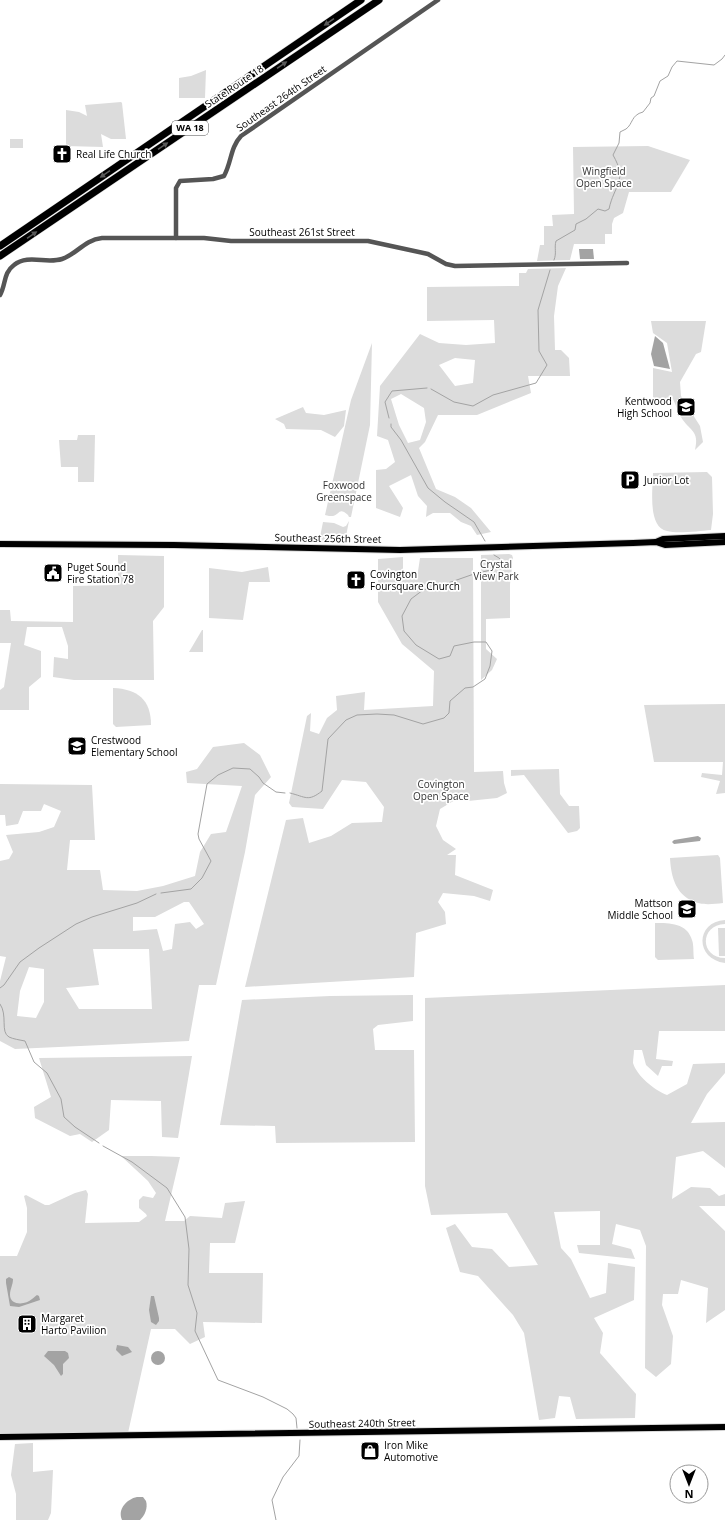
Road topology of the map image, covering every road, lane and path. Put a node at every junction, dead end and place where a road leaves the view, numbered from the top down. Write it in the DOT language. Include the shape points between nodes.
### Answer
graph roads {
  1 [pos="361,0"];
  2 [pos="379,0"];
  3 [pos="438,0"];
  4 [pos="176,238"];
  5 [pos="0,246"];
  6 [pos="0,256"];
  7 [pos="627,263"];
  8 [pos="0,295"];
  9 [pos="725,536"];
  10 [pos="656,542"];
  11 [pos="725,542"];
  12 [pos="0,544"];
  13 [pos="725,1427"];
  14 [pos="0,1437"];
  1 -- 5 [label="highway, State Route 18 / WA 18, one-way"];
  6 -- 2 [label="highway, State Route 18 / WA 18, one-way"];
  3 -- 4 [label="street, Southeast 264th Street" via="241,136 235,143 224,176 180,181 176,188"];
  4 -- 7 [label="street, Southeast 261st Street" via="232,241 368,241 428,254 455,266"];
  4 -- 8 [label="street, Southeast 261st Street" via="94,239 62,259 18,262 7,272"];
  9 -- 10 [label="main road, Southeast 256th Street" via="663,539"];
  10 -- 11 [label="main road, Southeast 256th Street" via="665,545"];
  10 -- 12 [label="main road, Southeast 256th Street" via="400,550"];
  13 -- 14 [label="main road, Southeast 240th Street"];
}
